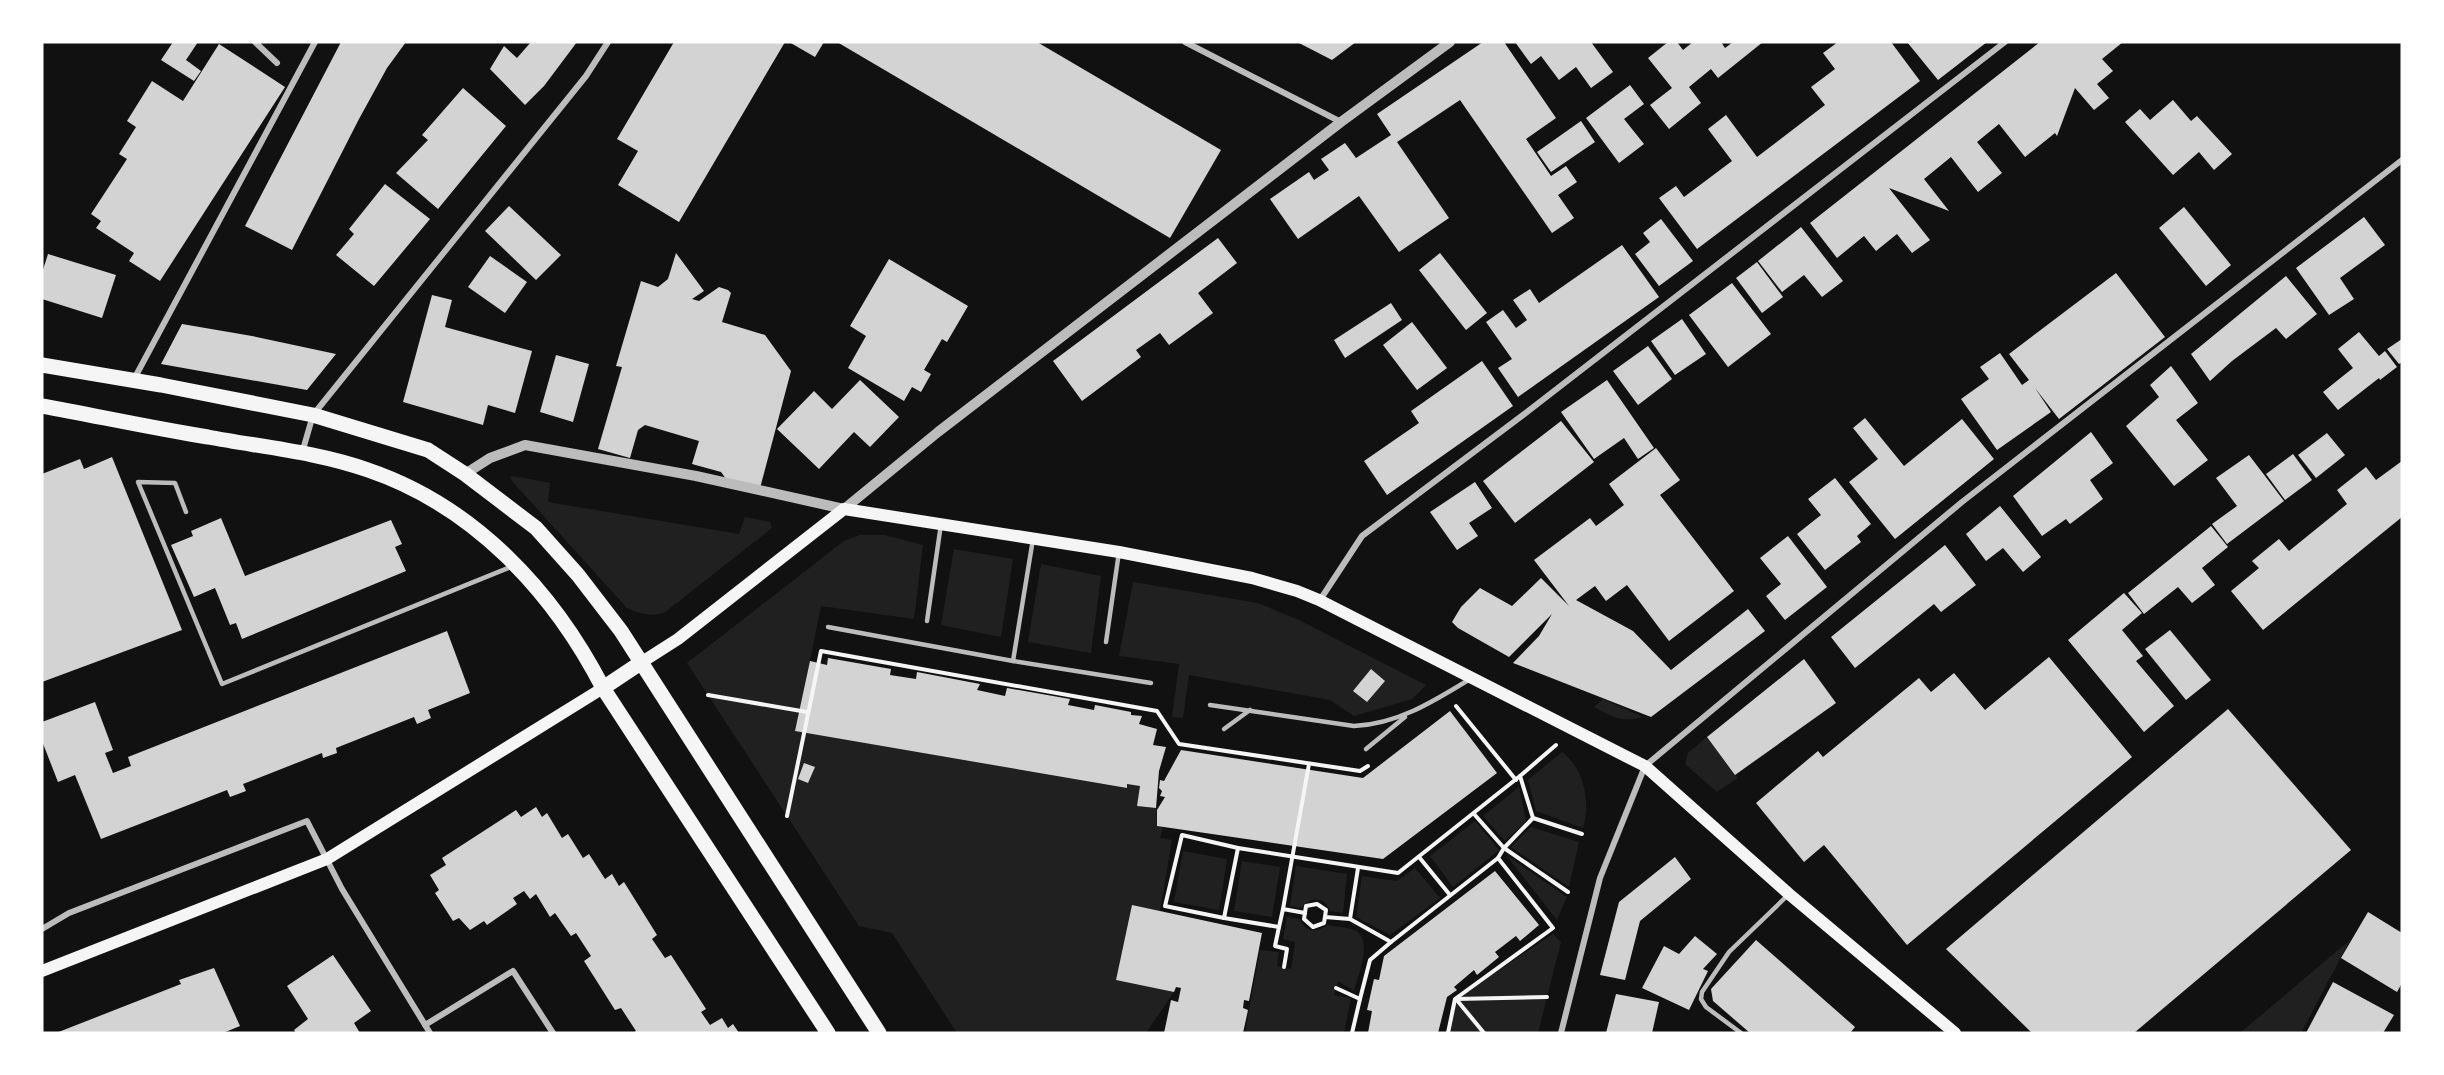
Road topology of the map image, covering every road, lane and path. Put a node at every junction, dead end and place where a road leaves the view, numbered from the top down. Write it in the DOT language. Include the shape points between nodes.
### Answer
graph roads {
  1 [pos="255,42"];
  2 [pos="315,42"];
  3 [pos="608,42"];
  4 [pos="1185,42"];
  5 [pos="1450,42"];
  6 [pos="2005,42"];
  7 [pos="277,63"];
  8 [pos="1341,122"];
  9 [pos="2402,160"];
  10 [pos="42,365"];
  11 [pos="133,381"];
  12 [pos="42,406"];
  13 [pos="313,415"];
  14 [pos="302,453"];
  15 [pos="465,474"];
  16 [pos="844,509"];
  17 [pos="186,513"];
  18 [pos="941,524"];
  19 [pos="1033,539"];
  20 [pos="1119,552"];
  21 [pos="516,565"];
  22 [pos="1319,600"];
  23 [pos="927,621"];
  24 [pos="828,627"];
  25 [pos="1106,642"];
  26 [pos="1013,661"];
  27 [pos="642,662"];
  28 [pos="1473,678"];
  29 [pos="1151,683"];
  30 [pos="603,688"];
  31 [pos="708,694"];
  32 [pos="1452,701"];
  33 [pos="1210,705"];
  34 [pos="1250,710"];
  35 [pos="807,712"];
  36 [pos="1410,713"];
  37 [pos="1224,729"];
  38 [pos="1557,744"];
  39 [pos="1366,749"];
  40 [pos="1309,764"];
  41 [pos="1370,764"];
  42 [pos="1645,766"];
  43 [pos="1518,778"];
  44 [pos="1474,813"];
  45 [pos="787,816"];
  46 [pos="1533,818"];
  47 [pos="1582,834"];
  48 [pos="1238,848"];
  49 [pos="1504,848"];
  50 [pos="1293,857"];
  51 [pos="1419,857"];
  52 [pos="1498,858"];
  53 [pos="327,859"];
  54 [pos="1358,868"];
  55 [pos="1568,891"];
  56 [pos="1789,894"];
  57 [pos="1450,895"];
  58 [pos="1283,909"];
  59 [pos="1305,913"];
  60 [pos="1325,916"];
  61 [pos="1224,918"];
  62 [pos="1350,919"];
  63 [pos="1279,927"];
  64 [pos="42,929"];
  65 [pos="1391,942"];
  66 [pos="1284,967"];
  67 [pos="42,971"];
  68 [pos="1336,988"];
  69 [pos="1547,997"];
  70 [pos="1360,999"];
  71 [pos="1455,999"];
  72 [pos="425,1025"];
  73 [pos="430,1033"];
  74 [pos="553,1033"];
  75 [pos="828,1033"];
  76 [pos="879,1033"];
  77 [pos="1353,1033"];
  78 [pos="1448,1033"];
  79 [pos="1484,1033"];
  80 [pos="1561,1033"];
  81 [pos="1741,1033"];
  82 [pos="1954,1033"];
  1 -- 7 [label="street"];
  2 -- 11 [label="street"];
  3 -- 13 [label="street" via="586,76"];
  4 -- 8 [label="street"];
  5 -- 8 [label="street"];
  6 -- 22 [label="street" via="1362,536"];
  8 -- 16 [label="street" via="938,432"];
  9 -- 42 [label="street" via="1962,502"];
  10 -- 11 [label="main road"];
  11 -- 13 [label="main road"];
  12 -- 14 [label="main road"];
  13 -- 14 [label="street"];
  13 -- 15 [label="main road" via="428,450"];
  14 -- 21 [label="main road" via="368,470 412,488 474,527"];
  15 -- 16 [label="street" via="490,458 525,446 696,476"];
  15 -- 27 [label="main road" via="536,528 578,575"];
  16 -- 18 [label="main road"];
  16 -- 27 [label="main road" via="678,639"];
  17 -- 21 [label="lane" via="175,483 138,482 222,684"];
  18 -- 19 [label="main road"];
  18 -- 23 [label="lane"];
  19 -- 20 [label="main road"];
  19 -- 26 [label="lane"];
  20 -- 22 [label="main road" via="1252,578"];
  20 -- 25 [label="lane"];
  21 -- 30 [label="main road" via="554,608"];
  22 -- 28 [label="main road"];
  24 -- 26 [label="lane"];
  26 -- 29 [label="lane"];
  27 -- 30 [label="main road"];
  27 -- 76 [label="main road"];
  28 -- 36 [label="lane"];
  28 -- 42 [label="main road"];
  30 -- 53 [label="main road"];
  30 -- 75 [label="main road"];
  31 -- 35 [label="path"];
  32 -- 43 [label="path"];
  33 -- 34 [label="lane"];
  34 -- 36 [label="lane" via="1354,726"];
  34 -- 37 [label="lane"];
  35 -- 40 [label="path" via="821,651 1157,711 1179,744"];
  35 -- 45 [label="path"];
  36 -- 39 [label="lane"];
  38 -- 43 [label="path"];
  40 -- 41 [label="path" via="1360,771"];
  40 -- 50 [label="path"];
  42 -- 56 [label="main road"];
  42 -- 80 [label="street" via="1600,878"];
  43 -- 44 [label="path"];
  43 -- 46 [label="path"];
  44 -- 49 [label="path"];
  44 -- 51 [label="path"];
  46 -- 47 [label="path"];
  46 -- 49 [label="path"];
  48 -- 50 [label="path"];
  48 -- 61 [label="path"];
  48 -- 61 [label="path" via="1182,835 1165,906"];
  49 -- 52 [label="path"];
  49 -- 55 [label="path"];
  50 -- 54 [label="path"];
  50 -- 58 [label="path"];
  51 -- 54 [label="path" via="1398,873"];
  51 -- 57 [label="path"];
  52 -- 57 [label="path"];
  52 -- 71 [label="path" via="1553,928"];
  53 -- 64 [label="street" via="307,821 69,913"];
  53 -- 67 [label="main road"];
  53 -- 72 [label="street"];
  54 -- 62 [label="path"];
  56 -- 81 [label="lane" via="1729,952 1702,992 1706,1007"];
  56 -- 82 [label="main road"];
  57 -- 65 [label="path"];
  58 -- 59 [label="path"];
  58 -- 63 [label="path"];
  59 -- 60 [label="path" via="1306,906 1315,904 1326,910"];
  59 -- 60 [label="path" via="1304,919 1313,927 1324,923"];
  60 -- 62 [label="path"];
  61 -- 63 [label="path"];
  62 -- 65 [label="path"];
  63 -- 66 [label="path" via="1275,946 1287,949"];
  65 -- 70 [label="path" via="1370,960"];
  68 -- 70 [label="path"];
  69 -- 71 [label="path"];
  70 -- 77 [label="path"];
  71 -- 78 [label="path"];
  71 -- 79 [label="path"];
  72 -- 73 [label="street"];
  72 -- 74 [label="street" via="513,971"];
}
